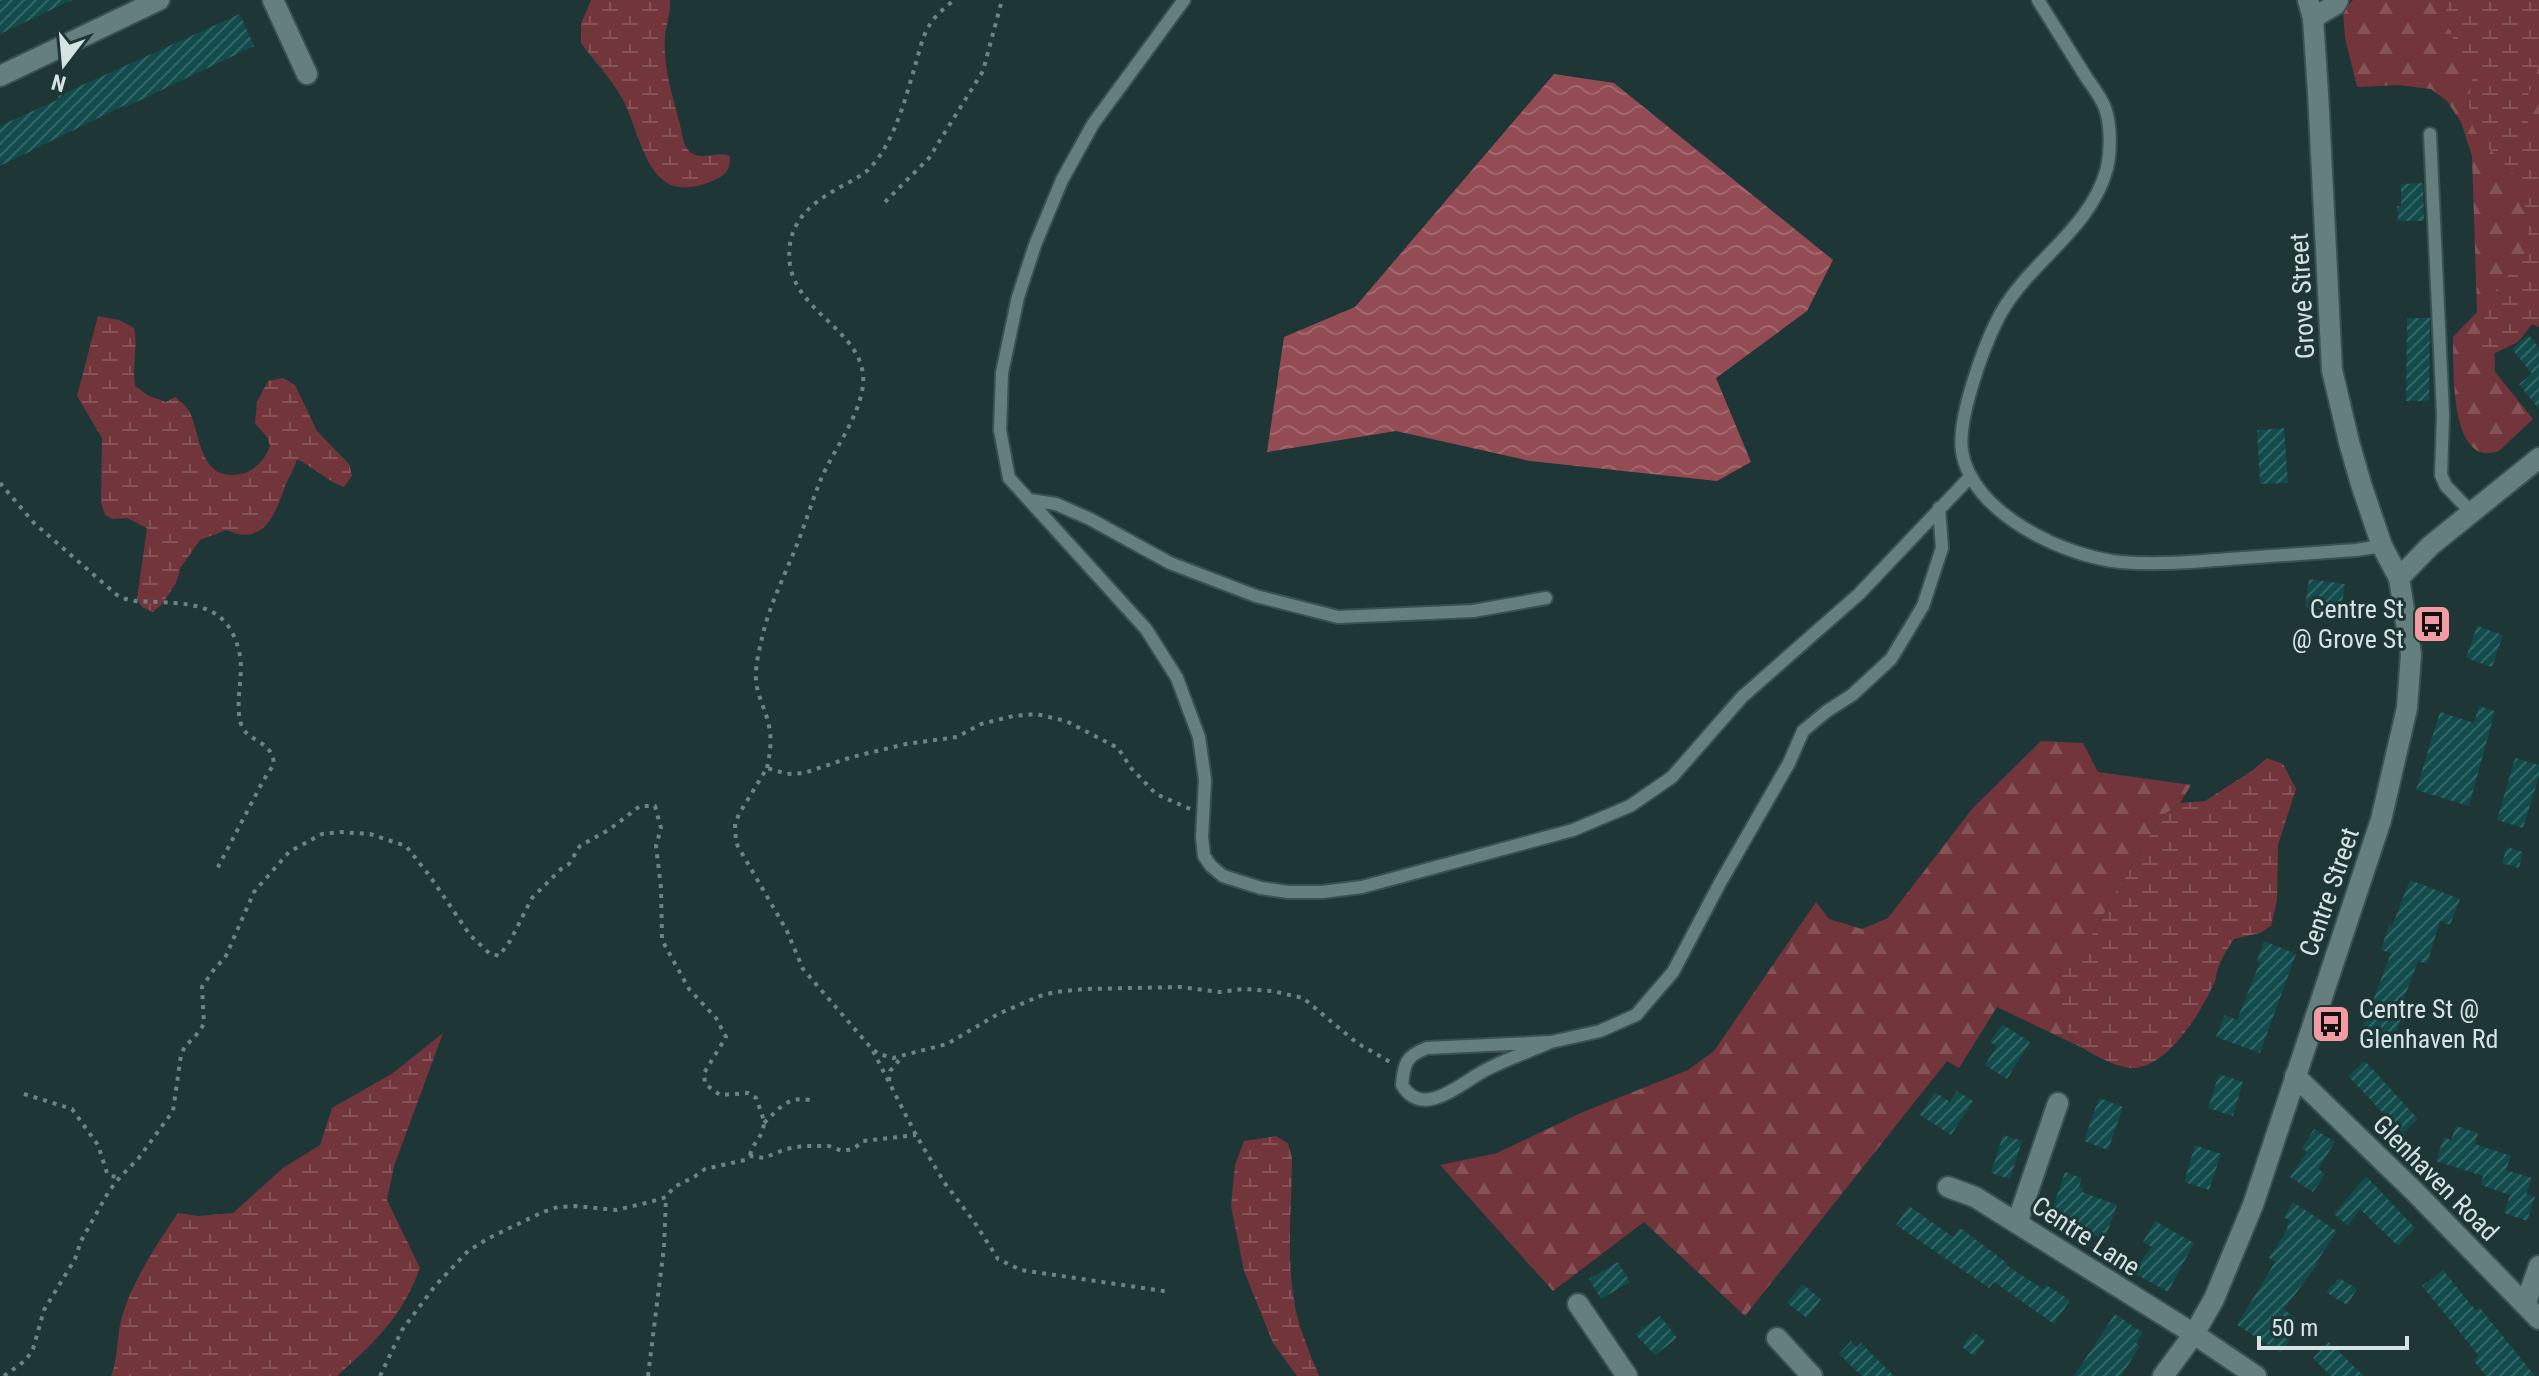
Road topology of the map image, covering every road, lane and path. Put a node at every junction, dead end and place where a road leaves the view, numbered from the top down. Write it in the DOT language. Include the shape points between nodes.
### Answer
graph roads {
  1 [pos="159,0"];
  2 [pos="273,0"];
  3 [pos="954,0"];
  4 [pos="1002,0"];
  5 [pos="1184,0"];
  6 [pos="2038,0"];
  7 [pos="2338,0"];
  8 [pos="2310,9"];
  9 [pos="307,74"];
  10 [pos="0,76"];
  11 [pos="2430,134"];
  12 [pos="885,202"];
  13 [pos="2539,458"];
  14 [pos="1971,476"];
  15 [pos="0,483"];
  16 [pos="1029,500"];
  17 [pos="1939,508"];
  18 [pos="2471,512"];
  19 [pos="2382,546"];
  20 [pos="2399,578"];
  21 [pos="1546,598"];
  22 [pos="767,768"];
  23 [pos="1203,814"];
  24 [pos="216,871"];
  25 [pos="1551,1042"];
  26 [pos="872,1049"];
  27 [pos="903,1056"];
  28 [pos="1403,1070"];
  29 [pos="2295,1076"];
  30 [pos="889,1085"];
  31 [pos="24,1094"];
  32 [pos="810,1100"];
  33 [pos="2058,1103"];
  34 [pos="764,1123"];
  35 [pos="916,1135"];
  36 [pos="750,1156"];
  37 [pos="120,1177"];
  38 [pos="1948,1187"];
  39 [pos="666,1197"];
  40 [pos="2017,1223"];
  41 [pos="2539,1266"];
  42 [pos="1170,1292"];
  43 [pos="1578,1304"];
  44 [pos="2532,1312"];
  45 [pos="2194,1334"];
  46 [pos="1777,1338"];
  47 [pos="4,1376"];
  48 [pos="380,1376"];
  49 [pos="648,1376"];
  50 [pos="1627,1376"];
  51 [pos="1812,1376"];
  52 [pos="2163,1376"];
  53 [pos="2256,1376"];
  1 -- 10 [label="street"];
  2 -- 9 [label="street"];
  3 -- 22 [label="path" via="929,26 880,155 867,170 805,211 789,247 799,291 856,353 863,384 762,638 755,675 769,726"];
  4 -- 12 [label="path" via="983,71 929,158"];
  5 -- 16 [label="lane" via="1093,124 1062,180 1018,297 1002,373 1000,430 1009,478"];
  6 -- 14 [label="lane" via="2105,107 2107,167 2089,207 2062,243 2032,270 1983,352 1962,432 1961,449"];
  7 -- 8 [label="street"];
  8 -- 19 [label="street, Grove Street" via="2332,370"];
  11 -- 18 [label="lane" via="2441,475"];
  13 -- 18 [label="street"];
  14 -- 17 [label="lane"];
  14 -- 19 [label="lane" via="1984,497 2030,532 2069,550 2118,562 2173,564"];
  15 -- 24 [label="path" via="34,523 117,595 128,601 216,612 232,630 242,667 241,725 265,744 274,764"];
  16 -- 21 [label="lane" via="1056,504 1170,563 1256,596 1338,617 1473,611"];
  16 -- 23 [label="lane" via="1146,629 1177,678 1199,737"];
  17 -- 23 [label="lane" via="1859,594 1742,697 1672,777 1630,806 1587,824 1375,884 1288,892 1237,881 1211,866 1204,856"];
  17 -- 25 [label="lane" via="1942,548 1923,606 1891,659 1803,731 1673,972 1636,1015 1600,1031"];
  18 -- 20 [label="street"];
  19 -- 20 [label="street, Grove Street"];
  20 -- 29 [label="street, Centre Street" via="2411,654 2404,722 2381,820"];
  22 -- 23 [label="path" via="804,773 1036,714 1066,721 1118,748 1156,794"];
  22 -- 26 [label="path" via="735,824 736,843 803,969"];
  25 -- 28 [label="lane" via="1427,1048 1414,1053"];
  25 -- 28 [label="lane" via="1482,1072 1441,1097 1413,1097 1402,1085"];
  26 -- 27 [label="path" via="884,1057"];
  26 -- 30 [label="path"];
  27 -- 28 [label="path" via="947,1044 998,1014 1055,992 1180,987 1272,991 1303,998 1357,1043"];
  27 -- 30 [label="path" via="890,1071"];
  29 -- 44 [label="street, Glenhaven Road"];
  29 -- 45 [label="street, Centre Street" via="2241,1236"];
  30 -- 35 [label="path"];
  31 -- 37 [label="path" via="72,1109 98,1145 107,1173"];
  32 -- 34 [label="path" via="785,1101"];
  33 -- 40 [label="street"];
  34 -- 36 [label="path"];
  34 -- 37 [label="path" via="756,1098 748,1093 720,1095 705,1084 704,1073 726,1037 689,989 662,940 656,846 661,828 655,806 649,805 634,809 580,846 569,864 532,898 499,956 470,935 406,846 370,834 340,832 322,834 289,852 254,892 225,958 202,987 204,1024 181,1055 173,1111"];
  35 -- 36 [label="path" via="863,1141 842,1151 803,1146 764,1158"];
  35 -- 42 [label="path" via="998,1259 1008,1266"];
  36 -- 39 [label="path" via="705,1169"];
  37 -- 47 [label="path" via="44,1310 33,1349"];
  38 -- 40 [label="street, Centre Lane"];
  39 -- 48 [label="path" via="616,1210 558,1207 468,1251 402,1330"];
  39 -- 49 [label="path"];
  40 -- 45 [label="street, Centre Lane"];
  41 -- 44 [label="street"];
  43 -- 50 [label="street"];
  45 -- 52 [label="street, Centre Street"];
  45 -- 53 [label="street, Centre Lane"];
  46 -- 51 [label="street"];
}
